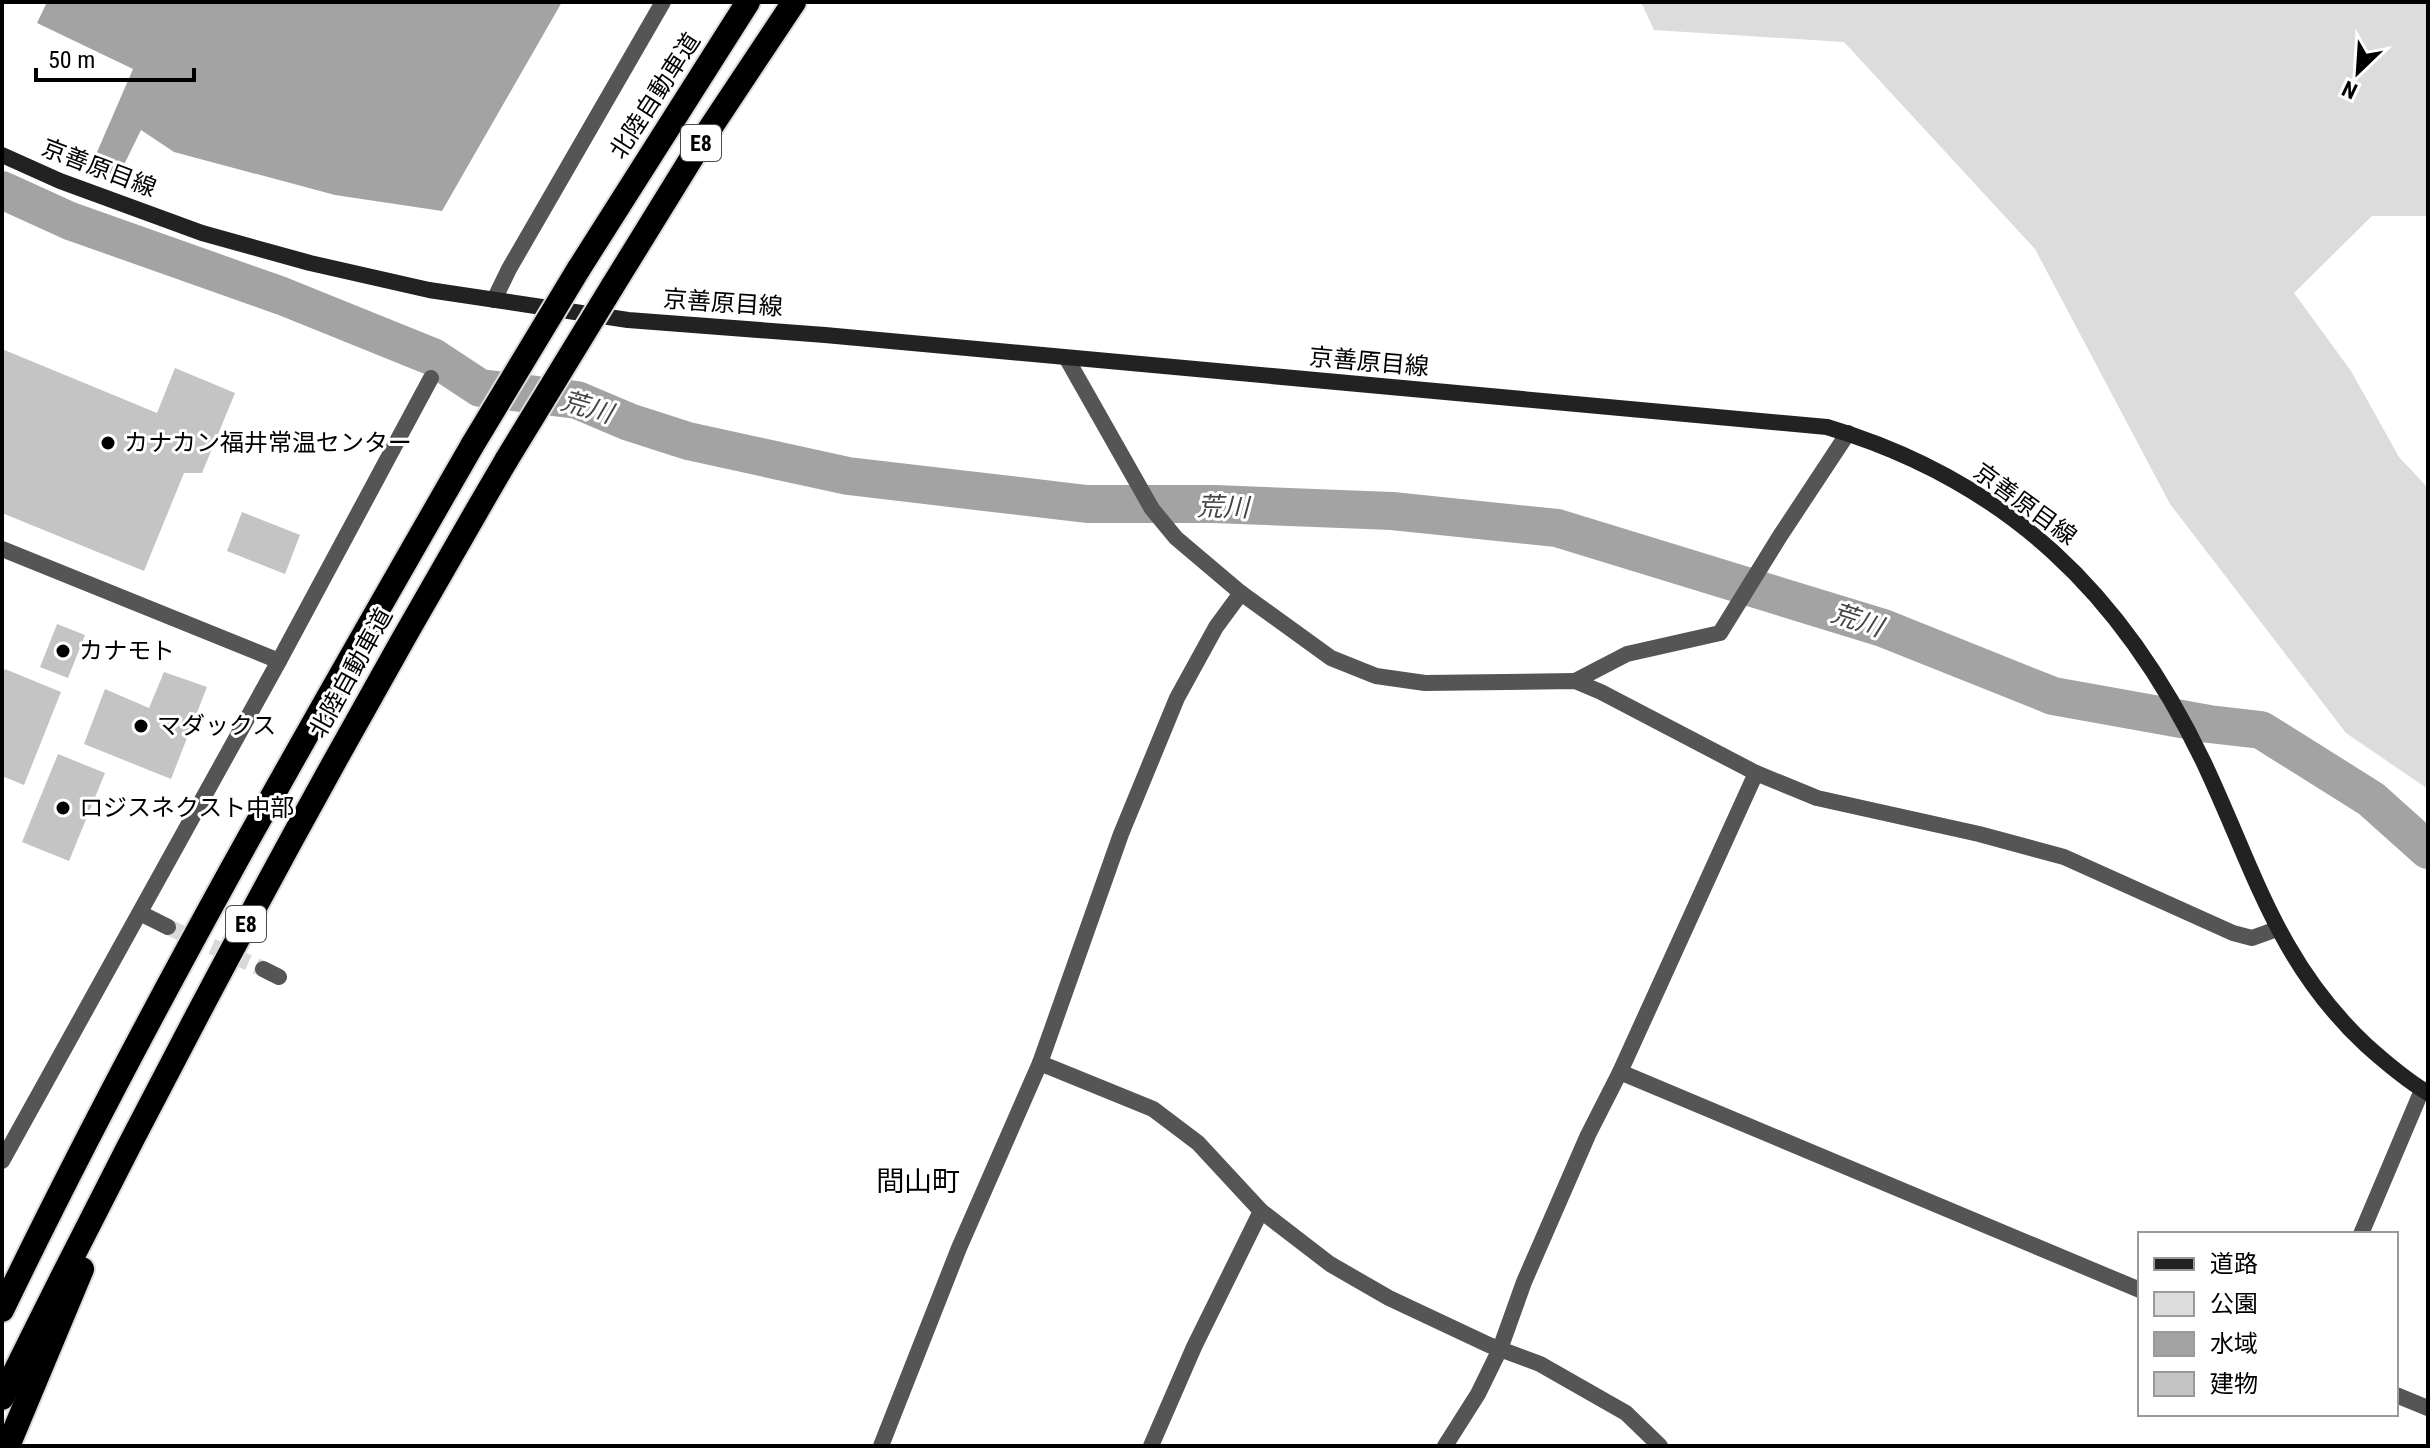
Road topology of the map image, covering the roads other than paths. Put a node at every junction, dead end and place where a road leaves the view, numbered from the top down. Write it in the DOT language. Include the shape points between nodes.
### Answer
graph roads {
  1 [pos="663,2"];
  2 [pos="748,2"];
  3 [pos="794,2"];
  4 [pos="2,155"];
  5 [pos="494,300"];
  6 [pos="1067,359"];
  7 [pos="431,378"];
  8 [pos="1848,433"];
  9 [pos="2,549"];
  10 [pos="1241,593"];
  11 [pos="279,661"];
  12 [pos="1575,681"];
  13 [pos="1756,773"];
  14 [pos="140,913"];
  15 [pos="168,927"];
  16 [pos="2277,929"];
  17 [pos="263,969"];
  18 [pos="279,977"];
  19 [pos="215,980"];
  20 [pos="1040,1063"];
  21 [pos="1620,1072"];
  22 [pos="2425,1092"];
  23 [pos="83,1149"];
  24 [pos="2,1161"];
  25 [pos="1261,1211"];
  26 [pos="2362,1232"];
  27 [pos="2138,1289"];
  28 [pos="2,1290"];
  29 [pos="2,1310"];
  30 [pos="1500,1349"];
  31 [pos="2398,1396"];
  32 [pos="2,1398"];
  33 [pos="2428,1408"];
  34 [pos="8,1446"];
  35 [pos="881,1446"];
  36 [pos="1151,1446"];
  37 [pos="1445,1446"];
  38 [pos="1660,1446"];
  1 -- 5 [label="street"];
  2 -- 23 [label="highway, 北陸自動車道 / E8, bridge" via="473,444 303,741"];
  3 -- 19 [label="highway, 北陸自動車道 / E8, bridge" via="707,133 507,459"];
  4 -- 5 [label="main road, 京善原目線" via="202,233 310,263"];
  5 -- 6 [label="main road, 京善原目線" via="628,320"];
  6 -- 8 [label="main road, 京善原目線"];
  6 -- 10 [label="street" via="1152,509 1176,538"];
  7 -- 11 [label="street"];
  8 -- 12 [label="street" via="1720,633 1627,654"];
  8 -- 16 [label="main road, 京善原目線" via="1959,484 2006,514 2043,541 2111,612 2161,684 2220,798"];
  9 -- 11 [label="street"];
  10 -- 12 [label="street" via="1331,658 1376,676 1425,683"];
  10 -- 20 [label="street" via="1177,698 1121,834"];
  11 -- 14 [label="street"];
  12 -- 13 [label="street"];
  13 -- 16 [label="street" via="1817,798 2064,857 2233,933 2252,938"];
  13 -- 21 [label="street"];
  14 -- 15 [label="street"];
  14 -- 24 [label="street"];
  16 -- 22 [label="main road, 京善原目線" via="2331,1008"];
  17 -- 18 [label="street"];
  19 -- 32 [label="highway, 北陸自動車道 / E8"];
  19 -- 34 [label="highway" via="119,1183"];
  20 -- 25 [label="street" via="1153,1109 1198,1143"];
  20 -- 35 [label="street"];
  21 -- 27 [label="street"];
  21 -- 30 [label="street" via="1524,1282"];
  22 -- 26 [label="street"];
  23 -- 28 [label="highway"];
  23 -- 29 [label="highway, 北陸自動車道"];
  25 -- 30 [label="street" via="1330,1264 1389,1298"];
  25 -- 36 [label="street"];
  30 -- 37 [label="street"];
  30 -- 38 [label="street" via="1540,1364 1626,1413"];
  31 -- 33 [label="street"];
}
